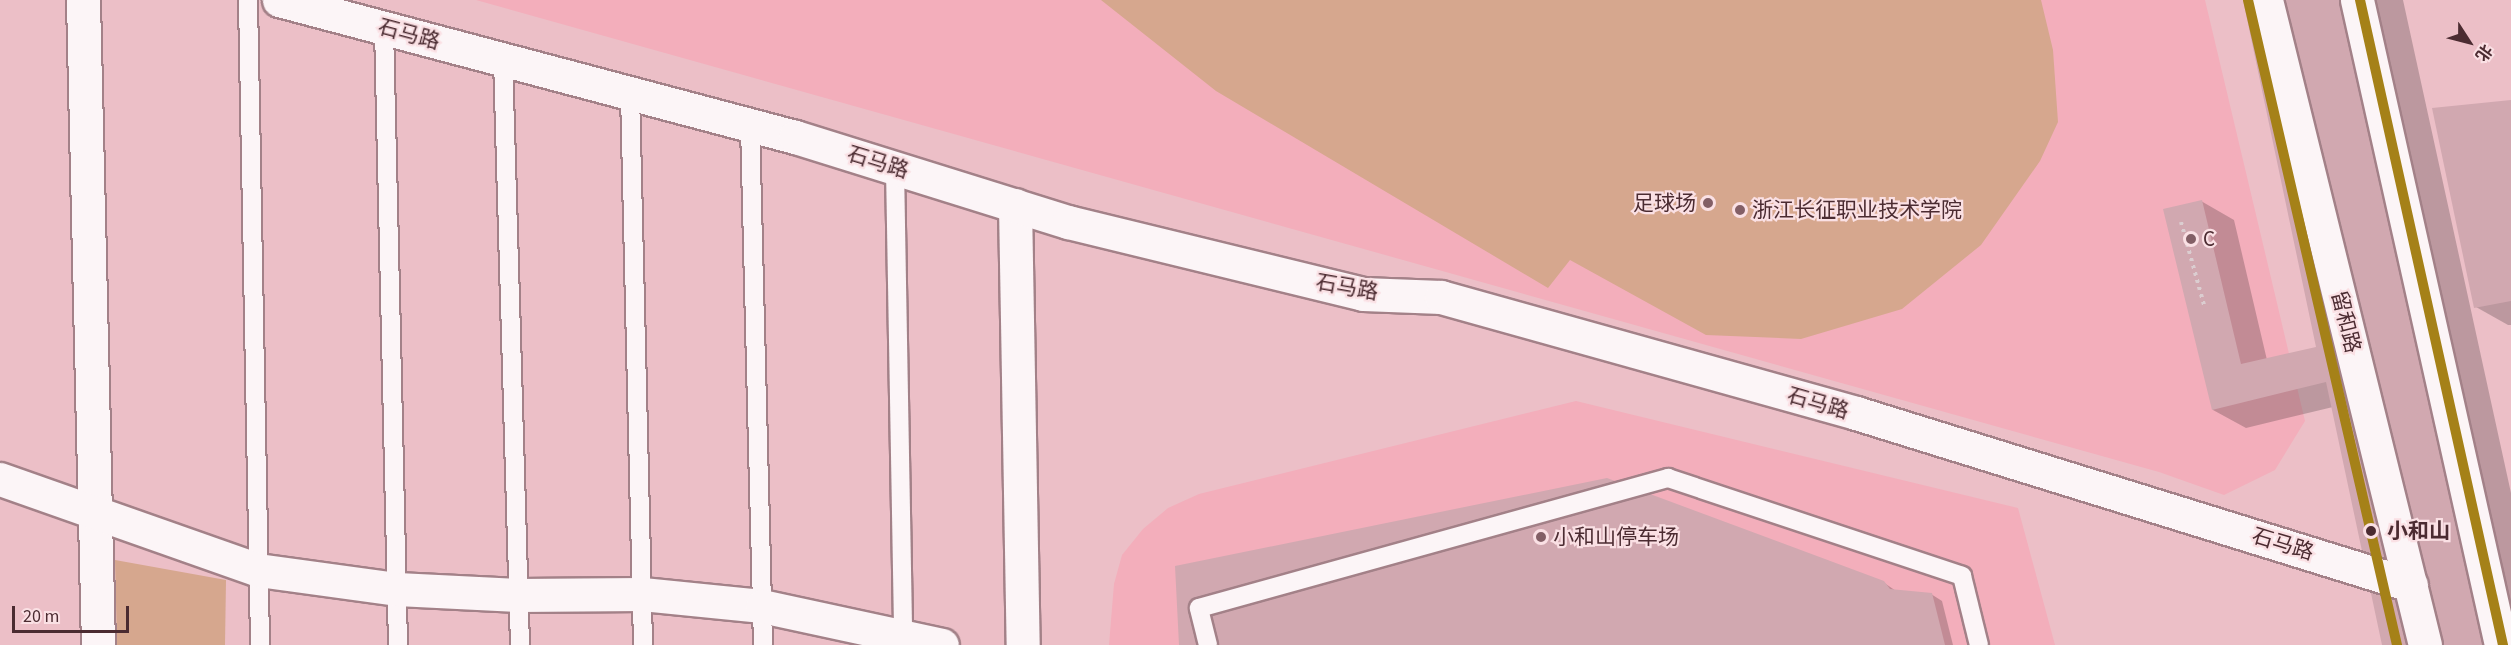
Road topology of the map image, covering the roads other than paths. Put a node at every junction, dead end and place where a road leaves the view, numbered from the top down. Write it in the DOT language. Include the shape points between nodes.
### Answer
graph roads {
  1 [pos="83,0"];
  2 [pos="248,0"];
  3 [pos="279,0"];
  4 [pos="2266,0"];
  5 [pos="2357,0"];
  6 [pos="384,27"];
  7 [pos="503,59"];
  8 [pos="630,93"];
  9 [pos="750,125"];
  10 [pos="895,168"];
  11 [pos="1015,205"];
  12 [pos="0,479"];
  13 [pos="95,510"];
  14 [pos="258,570"];
  15 [pos="2411,585"];
  16 [pos="397,589"];
  17 [pos="642,594"];
  18 [pos="518,595"];
  19 [pos="762,606"];
  20 [pos="903,642"];
  21 [pos="98,645"];
  22 [pos="260,645"];
  23 [pos="398,645"];
  24 [pos="520,645"];
  25 [pos="643,645"];
  26 [pos="763,645"];
  27 [pos="942,645"];
  28 [pos="1023,645"];
  29 [pos="1208,645"];
  30 [pos="1979,645"];
  31 [pos="2425,645"];
  32 [pos="2501,645"];
  1 -- 13 [label="street"];
  2 -- 14 [label="lane"];
  3 -- 6 [label="street, 石马路"];
  4 -- 15 [label="street, 留和路"];
  5 -- 32 [label="street"];
  6 -- 7 [label="street, 石马路"];
  6 -- 16 [label="lane"];
  7 -- 8 [label="street, 石马路"];
  7 -- 18 [label="lane"];
  8 -- 9 [label="street, 石马路"];
  8 -- 17 [label="lane"];
  9 -- 10 [label="street, 石马路"];
  9 -- 19 [label="lane"];
  10 -- 11 [label="street, 石马路"];
  10 -- 20 [label="lane"];
  11 -- 15 [label="street, 石马路" via="1363,294 1441,297 1856,413"];
  11 -- 28 [label="street"];
  12 -- 13 [label="street"];
  13 -- 14 [label="street"];
  13 -- 21 [label="street"];
  14 -- 16 [label="street"];
  14 -- 22 [label="lane"];
  15 -- 31 [label="street, 留和路"];
  16 -- 18 [label="street"];
  16 -- 23 [label="lane"];
  17 -- 18 [label="street"];
  17 -- 19 [label="street"];
  17 -- 25 [label="lane"];
  18 -- 24 [label="lane"];
  19 -- 20 [label="street"];
  19 -- 26 [label="lane"];
  20 -- 27 [label="street"];
  29 -- 30 [label="lane" via="1199,608 1668,478 1962,576"];
}
